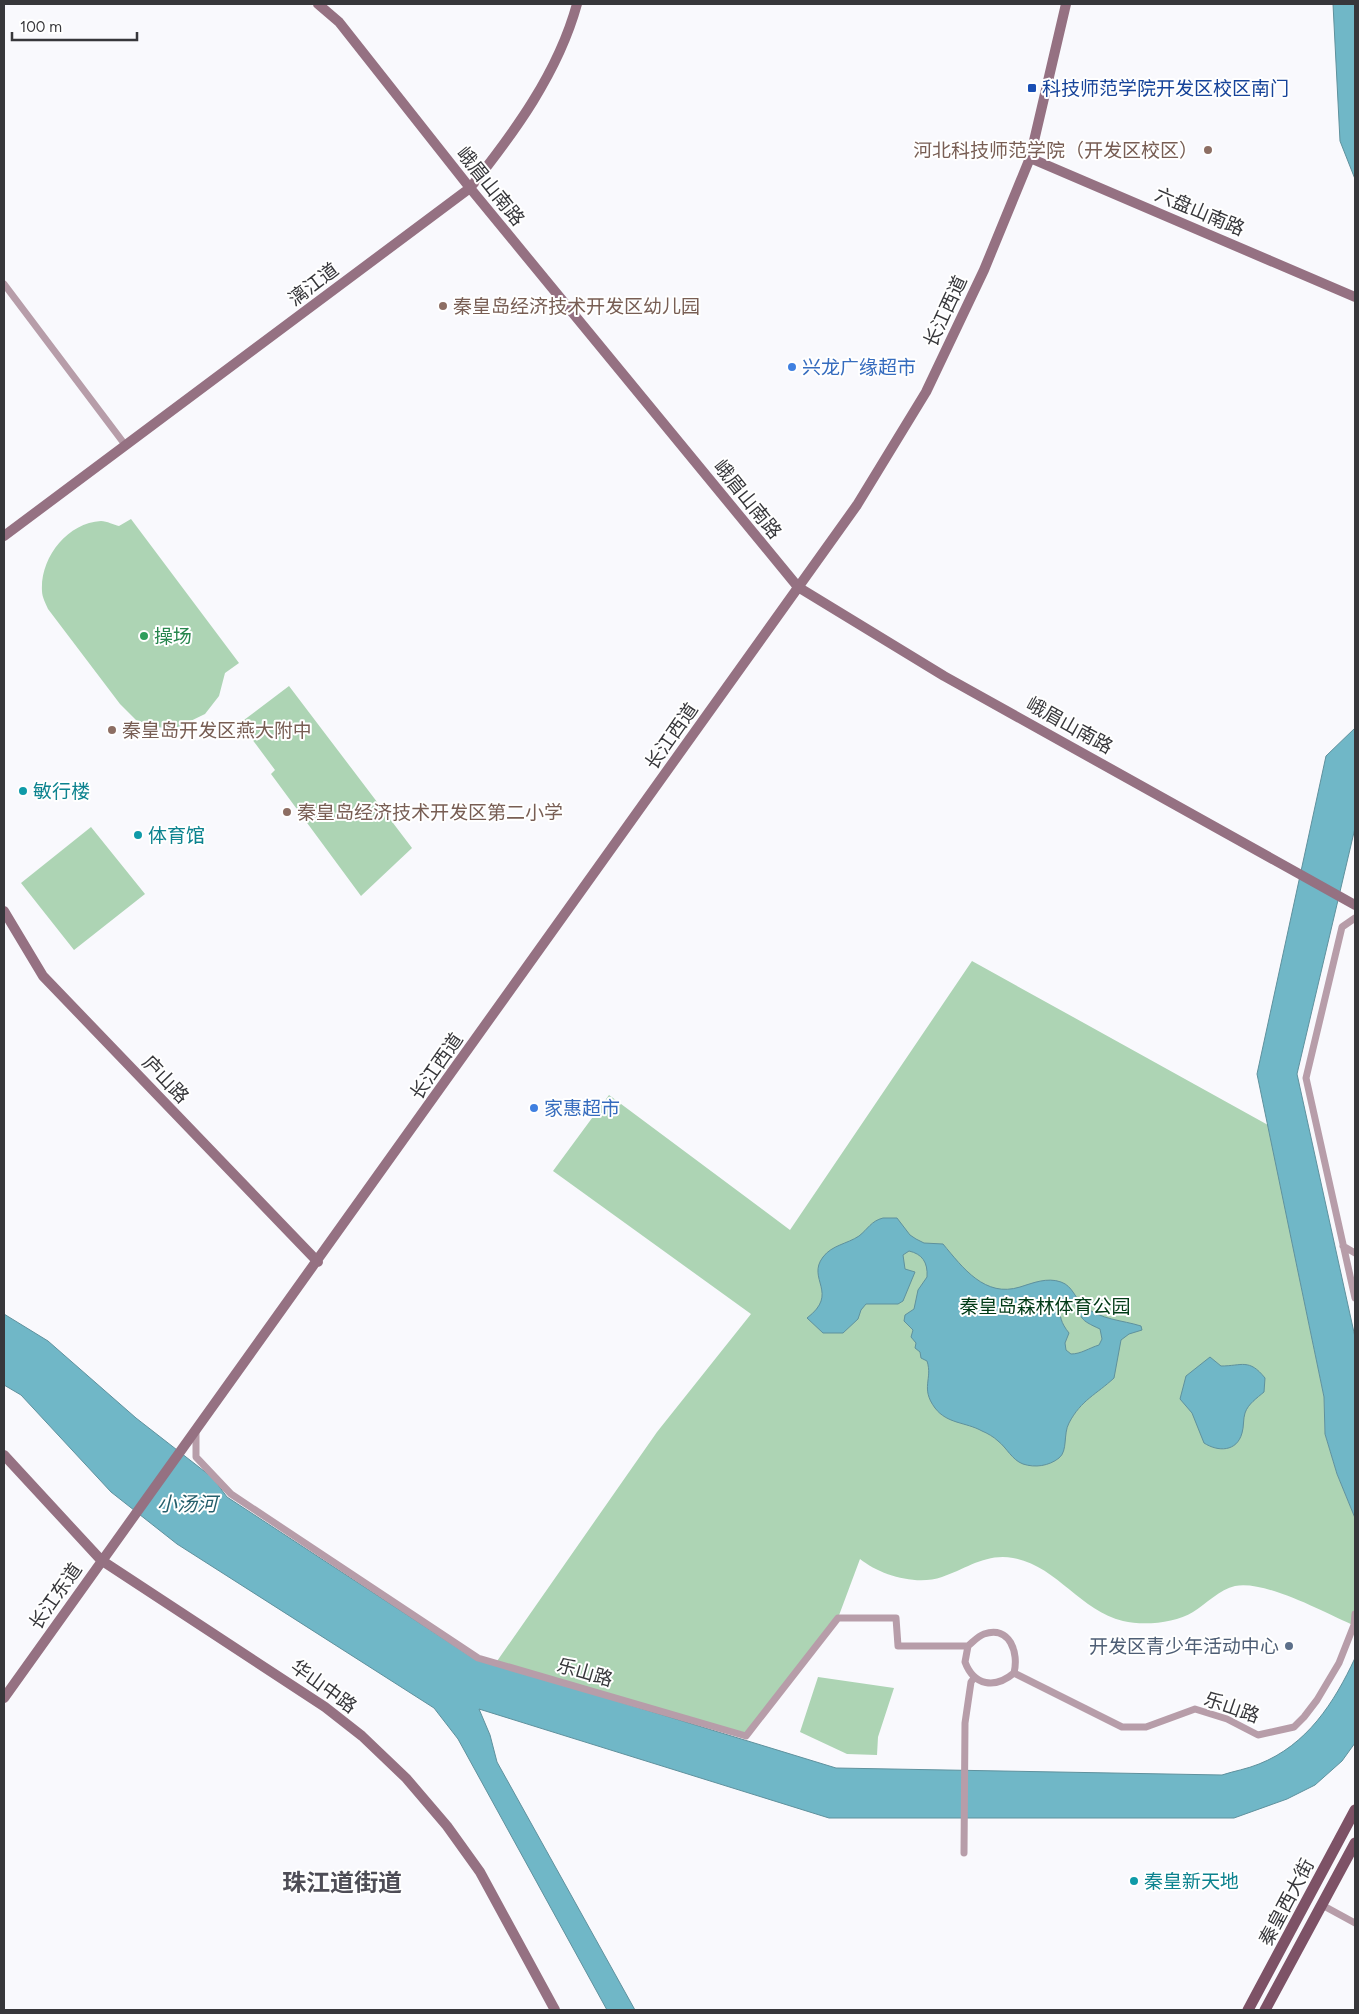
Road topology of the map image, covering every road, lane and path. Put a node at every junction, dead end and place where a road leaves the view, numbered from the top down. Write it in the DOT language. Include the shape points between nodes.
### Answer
graph roads {
  1 [pos="318,4"];
  2 [pos="577,4"];
  3 [pos="1066,4"];
  4 [pos="1030,158"];
  5 [pos="470,188"];
  6 [pos="4,284"];
  7 [pos="1355,296"];
  8 [pos="126,446"];
  9 [pos="4,536"];
  10 [pos="798,587"];
  11 [pos="1355,905"];
  12 [pos="4,911"];
  13 [pos="1355,918"];
  14 [pos="1343,1246"];
  15 [pos="1355,1253"];
  16 [pos="318,1262"];
  17 [pos="1355,1298"];
  18 [pos="196,1432"];
  19 [pos="4,1455"];
  20 [pos="101,1560"];
  21 [pos="1355,1614"];
  22 [pos="968,1646"];
  23 [pos="1014,1673"];
  24 [pos="974,1678"];
  25 [pos="4,1698"];
  26 [pos="1355,1810"];
  27 [pos="1355,1843"];
  28 [pos="964,1853"];
  29 [pos="1322,1905"];
  30 [pos="1355,1923"];
  31 [pos="555,2010"];
  32 [pos="1248,2010"];
  33 [pos="1265,2010"];
  1 -- 5 [label="street, 峨眉山南路" via="339,22"];
  2 -- 5 [label="street, 漓江道" via="572,22 536,97 508,141"];
  3 -- 4 [label="street, 长江西道"];
  4 -- 7 [label="street, 六盘山南路"];
  4 -- 10 [label="street, 长江西道" via="984,270 926,392 857,505"];
  5 -- 8 [label="street, 漓江道"];
  5 -- 10 [label="street, 峨眉山南路"];
  6 -- 8 [label="street"];
  8 -- 9 [label="street, 漓江道"];
  10 -- 11 [label="street, 峨眉山南路" via="944,676"];
  10 -- 16 [label="street, 长江西道"];
  12 -- 16 [label="street, 庐山路" via="43,976"];
  13 -- 14 [label="street" via="1342,927 1306,1078"];
  14 -- 15 [label="street"];
  14 -- 17 [label="street"];
  16 -- 18 [label="street, 长江西道"];
  18 -- 20 [label="street, 长江东道"];
  18 -- 22 [label="street, 乐山路" via="196,1457 231,1494 478,1658 746,1736 838,1618 896,1618 898,1646"];
  19 -- 20 [label="street, 华山中路"];
  20 -- 25 [label="street, 长江东道"];
  20 -- 31 [label="street, 华山中路" via="326,1707 406,1778 448,1826 480,1872"];
  21 -- 23 [label="street, 乐山路" via="1339,1663 1304,1717 1294,1727 1258,1735 1227,1718 1195,1709 1146,1727 1122,1727"];
  22 -- 23 [label="street" via="984,1634 993,1632 1004,1636 1016,1652"];
  22 -- 24 [label="street" via="965,1662"];
  23 -- 24 [label="street" via="996,1684"];
  24 -- 28 [label="street" via="965,1723"];
  26 -- 32 [label="main road, 秦皇西大街"];
  27 -- 29 [label="main road, 秦皇西大街"];
  29 -- 30 [label="street"];
  29 -- 33 [label="main road, 秦皇西大街"];
}
